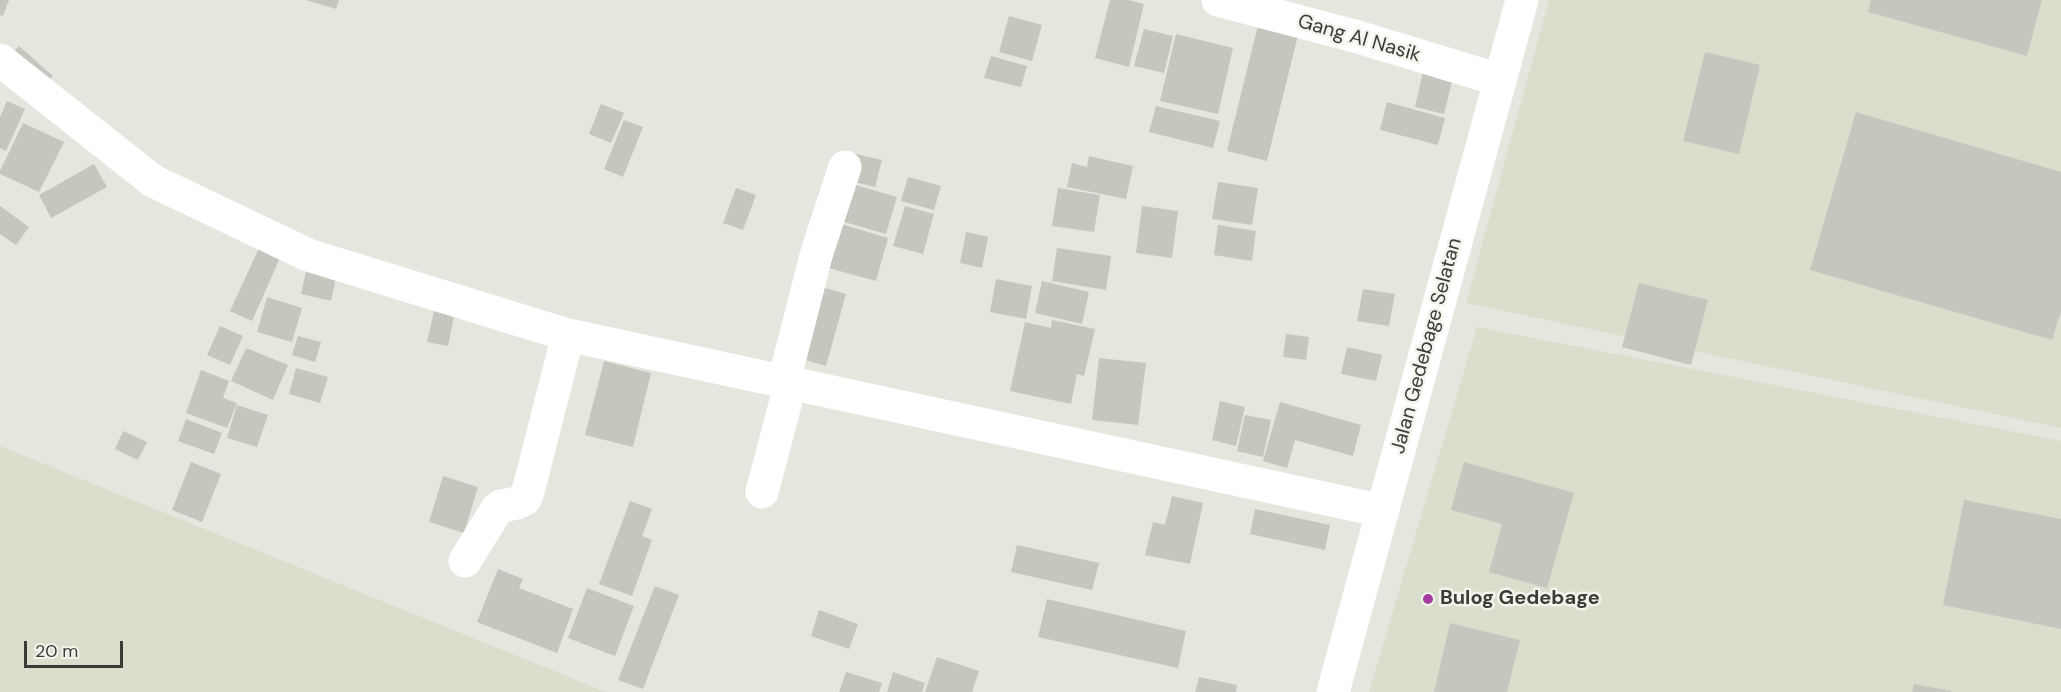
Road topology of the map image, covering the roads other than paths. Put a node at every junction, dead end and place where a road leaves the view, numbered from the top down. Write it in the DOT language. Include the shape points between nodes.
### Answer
graph roads {
  1 [pos="1218,0"];
  2 [pos="1522,0"];
  3 [pos="0,60"];
  4 [pos="1500,80"];
  5 [pos="845,167"];
  6 [pos="568,335"];
  7 [pos="787,382"];
  8 [pos="762,492"];
  9 [pos="1383,511"];
  10 [pos="465,561"];
  11 [pos="1333,692"];
  1 -- 4 [label="street, Gang Al Nasik"];
  2 -- 4 [label="street, Jalan Gedebage Selatan"];
  3 -- 6 [label="street" via="163,186 308,255"];
  4 -- 9 [label="street, Jalan Gedebage Selatan"];
  5 -- 7 [label="street" via="817,252"];
  6 -- 7 [label="street"];
  6 -- 10 [label="street" via="525,499 497,509"];
  7 -- 8 [label="street"];
  7 -- 9 [label="street"];
  9 -- 11 [label="street, Jalan Gedebage Selatan"];
}
